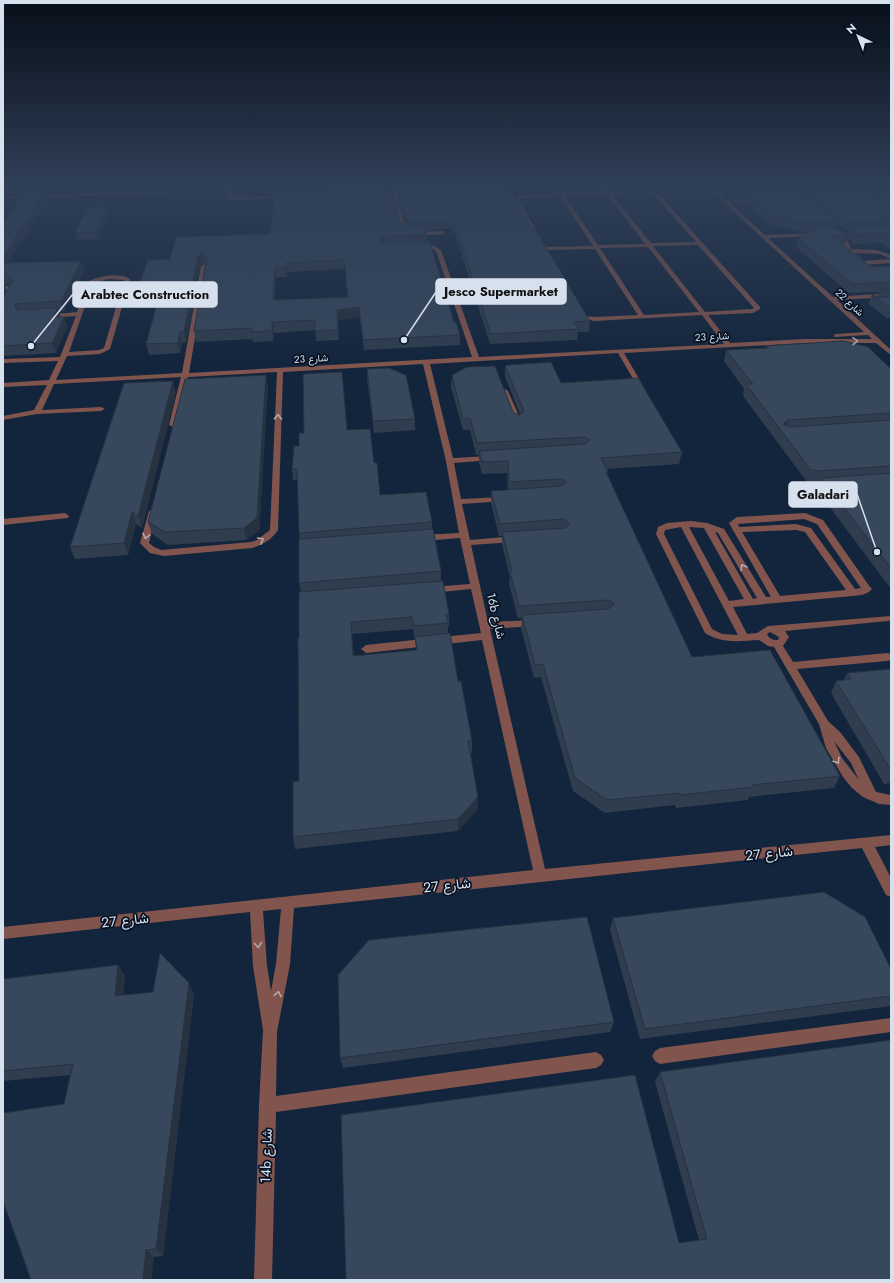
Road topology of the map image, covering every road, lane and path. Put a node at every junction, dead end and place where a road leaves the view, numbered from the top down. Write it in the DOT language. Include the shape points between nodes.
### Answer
graph roads {
  1 [pos="543,245"];
  2 [pos="594,245"];
  3 [pos="650,245"];
  4 [pos="653,245"];
  5 [pos="702,245"];
  6 [pos="773,245"];
  7 [pos="848,245"];
  8 [pos="414,248"];
  9 [pos="596,248"];
  10 [pos="545,249"];
  11 [pos="849,250"];
  12 [pos="890,256"];
  13 [pos="857,257"];
  14 [pos="891,261"];
  15 [pos="864,263"];
  16 [pos="204,266"];
  17 [pos="876,269"];
  18 [pos="3,287"];
  19 [pos="891,295"];
  20 [pos="865,297"];
  21 [pos="833,299"];
  22 [pos="874,303"];
  23 [pos="3,306"];
  24 [pos="703,313"];
  25 [pos="80,314"];
  26 [pos="44,316"];
  27 [pos="642,316"];
  28 [pos="870,333"];
  29 [pos="805,341"];
  30 [pos="878,341"];
  31 [pos="728,345"];
  32 [pos="620,351"];
  33 [pos="891,353"];
  34 [pos="64,356"];
  35 [pos="476,359"];
  36 [pos="3,361"];
  37 [pos="426,362"];
  38 [pos="280,370"];
  39 [pos="185,375"];
  40 [pos="51,382"];
  41 [pos="502,383"];
  42 [pos="3,385"];
  43 [pos="645,394"];
  44 [pos="101,409"];
  45 [pos="37,412"];
  46 [pos="5,418"];
  47 [pos="518,423"];
  48 [pos="3,426"];
  49 [pos="171,435"];
  50 [pos="501,458"];
  51 [pos="450,461"];
  52 [pos="839,485"];
  53 [pos="810,487"];
  54 [pos="514,498"];
  55 [pos="154,501"];
  56 [pos="458,502"];
  57 [pos="65,516"];
  58 [pos="3,522"];
  59 [pos="684,525"];
  60 [pos="707,526"];
  61 [pos="736,530"];
  62 [pos="416,538"];
  63 [pos="466,539"];
  64 [pos="524,539"];
  65 [pos="476,586"];
  66 [pos="423,590"];
  67 [pos="853,593"];
  68 [pos="777,599"];
  69 [pos="763,600"];
  70 [pos="750,602"];
  71 [pos="727,604"];
  72 [pos="888,618"];
  73 [pos="544,622"];
  74 [pos="773,629"];
  75 [pos="486,631"];
  76 [pos="762,636"];
  77 [pos="744,637"];
  78 [pos="777,644"];
  79 [pos="366,649"];
  80 [pos="887,657"];
  81 [pos="790,666"];
  82 [pos="891,800"];
  83 [pos="891,840"];
  84 [pos="866,843"];
  85 [pos="540,875"];
  86 [pos="891,891"];
  87 [pos="288,903"];
  88 [pos="256,906"];
  89 [pos="3,933"];
  90 [pos="891,1025"];
  91 [pos="270,1032"];
  92 [pos="660,1056"];
  93 [pos="596,1060"];
  94 [pos="267,1105"];
  95 [pos="263,1280"];
  1 -- 10 [label="street"];
  2 -- 9 [label="street"];
  3 -- 4 [label="street"];
  3 -- 9 [label="street"];
  3 -- 24 [label="street"];
  5 -- 24 [label="street" via="758,308 753,311"];
  6 -- 21 [label="street, شارع 22"];
  7 -- 11 [label="street"];
  8 -- 35 [label="street" via="432,247 438,250"];
  9 -- 10 [label="street"];
  9 -- 27 [label="street"];
  10 -- 27 [label="street" via="584,317 594,319"];
  11 -- 12 [label="street" via="883,252"];
  11 -- 13 [label="street"];
  12 -- 13 [label="street"];
  13 -- 15 [label="street"];
  14 -- 15 [label="street"];
  15 -- 17 [label="street"];
  16 -- 39 [label="street"];
  18 -- 23 [label="street" via="12,290"];
  19 -- 20 [label="street"];
  20 -- 21 [label="street"];
  20 -- 22 [label="street"];
  21 -- 28 [label="street, شارع 22"];
  24 -- 27 [label="street"];
  24 -- 31 [label="street"];
  25 -- 26 [label="street"];
  25 -- 34 [label="street"];
  25 -- 34 [label="street" via="92,281 107,278 127,279 107,349"];
  28 -- 29 [label="street, شارع 23"];
  28 -- 30 [label="street, شارع 22"];
  29 -- 30 [label="street, شارع 23, one-way"];
  29 -- 31 [label="street, شارع 23"];
  30 -- 33 [label="street, شارع 22"];
  31 -- 32 [label="street, شارع 23"];
  32 -- 35 [label="street, شارع 23" via="493,361"];
  32 -- 43 [label="street"];
  34 -- 36 [label="street"];
  34 -- 40 [label="street"];
  35 -- 37 [label="street, شارع 23"];
  37 -- 38 [label="street, شارع 23"];
  37 -- 51 [label="street, 16b شارع"];
  38 -- 39 [label="street, شارع 23"];
  55 -- 38 [label="street, one-way" via="144,544 154,552 242,547 260,542 270,535 274,530"];
  39 -- 40 [label="street, شارع 23"];
  39 -- 49 [label="street"];
  40 -- 42 [label="street, شارع 23"];
  40 -- 45 [label="street"];
  41 -- 47 [label="street"];
  44 -- 45 [label="street"];
  45 -- 46 [label="street"];
  46 -- 48 [label="street"];
  50 -- 51 [label="street"];
  51 -- 56 [label="street, 16b شارع"];
  52 -- 53 [label="street"];
  54 -- 56 [label="street"];
  56 -- 63 [label="street, 16b شارع"];
  57 -- 58 [label="street"];
  59 -- 60 [label="street"];
  59 -- 71 [label="street"];
  59 -- 77 [label="street" via="663,527 660,534 706,628 721,638"];
  69 -- 60 [label="street, one-way" via="724,534"];
  60 -- 70 [label="street"];
  61 -- 67 [label="street" via="796,527 808,530"];
  61 -- 67 [label="street" via="733,523 740,520 799,516 816,519 867,589 864,592"];
  61 -- 68 [label="street"];
  62 -- 63 [label="street"];
  63 -- 64 [label="street"];
  63 -- 65 [label="street, 16b شارع"];
  65 -- 66 [label="street"];
  65 -- 75 [label="street, 16b شارع"];
  67 -- 68 [label="street"];
  68 -- 69 [label="street"];
  69 -- 70 [label="street"];
  70 -- 71 [label="street"];
  71 -- 77 [label="street"];
  72 -- 74 [label="street"];
  73 -- 75 [label="street"];
  74 -- 76 [label="street" via="764,630"];
  74 -- 78 [label="street" via="784,637 782,643"];
  75 -- 79 [label="street"];
  75 -- 85 [label="street, 16b شارع"];
  76 -- 77 [label="street"];
  76 -- 78 [label="street" via="767,642"];
  78 -- 81 [label="street"];
  80 -- 81 [label="street"];
  81 -- 82 [label="street" via="824,724 828,744 840,765 871,795 882,800"];
  83 -- 84 [label="street, شارع 27"];
  84 -- 85 [label="street, شارع 27"];
  84 -- 86 [label="street"];
  85 -- 87 [label="street, شارع 27"];
  87 -- 88 [label="street, شارع 27"];
  91 -- 87 [label="street, 14b شارع, one-way" via="283,964"];
  88 -- 89 [label="street, شارع 27"];
  88 -- 91 [label="street, 14b شارع, one-way" via="260,966"];
  90 -- 92 [label="street"];
  91 -- 94 [label="street, 14b شارع"];
  93 -- 94 [label="street"];
  94 -- 95 [label="street, 14b شارع"];
}
